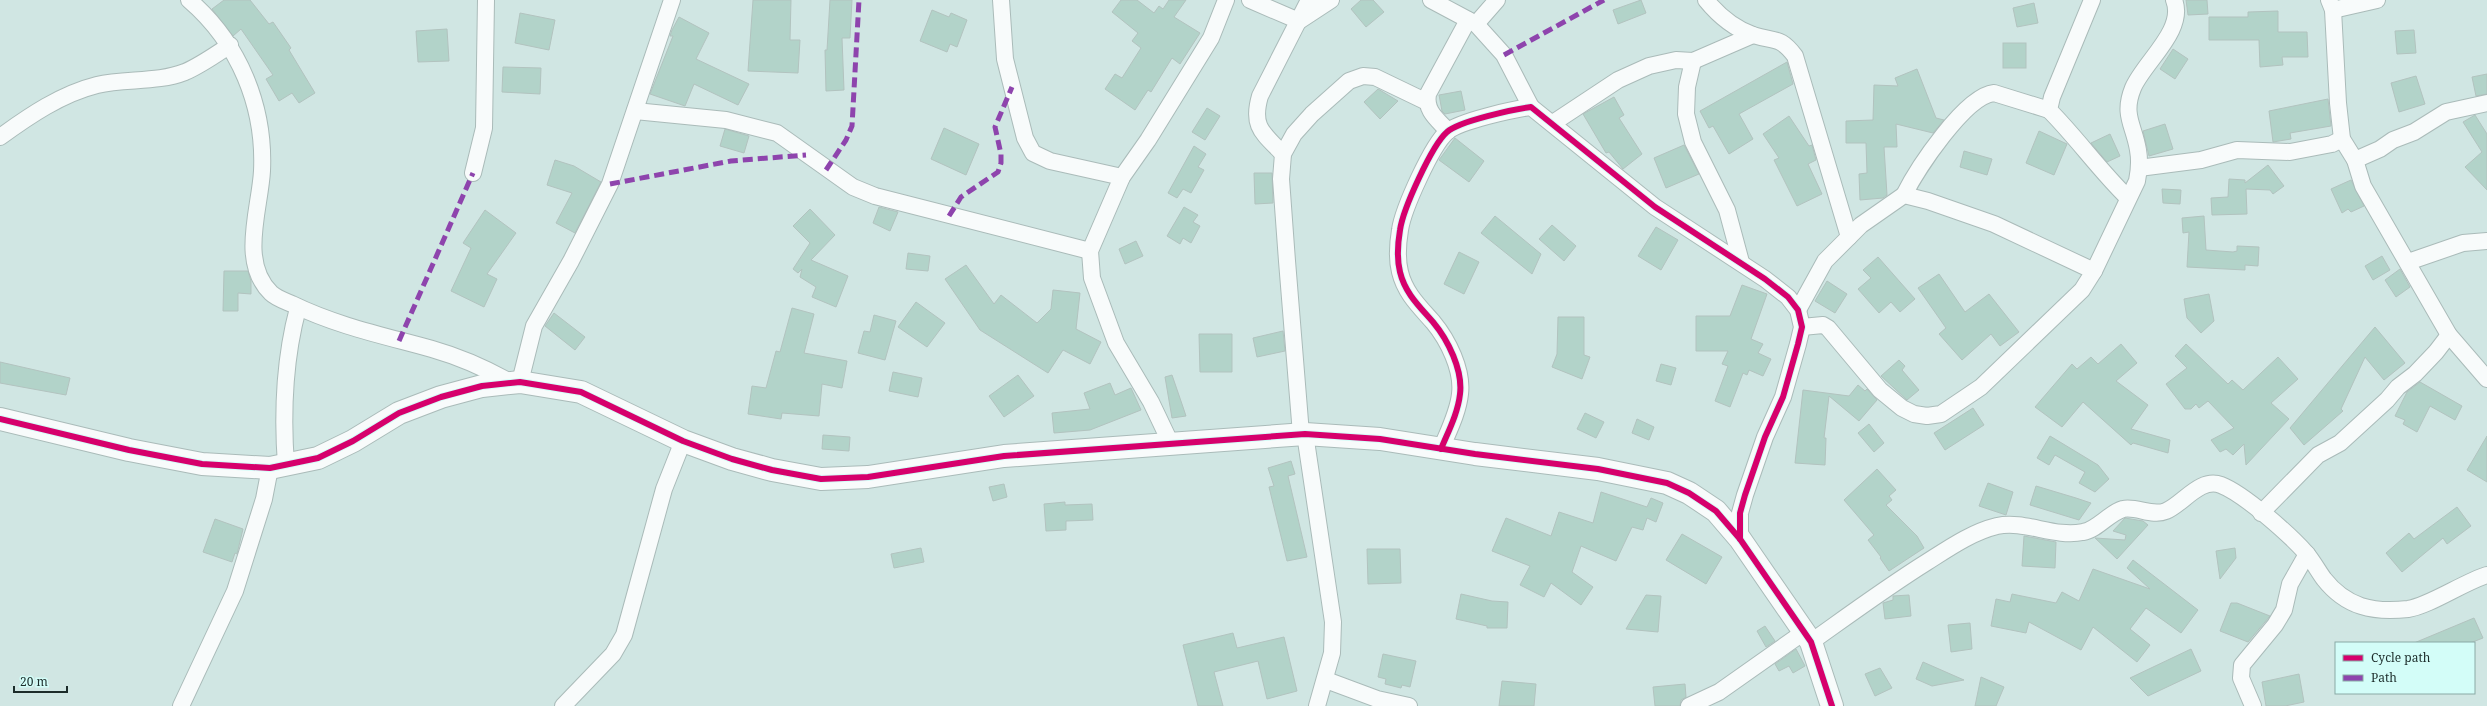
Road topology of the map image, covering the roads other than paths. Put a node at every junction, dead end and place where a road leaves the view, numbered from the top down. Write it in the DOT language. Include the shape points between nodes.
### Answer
graph roads {
  1 [pos="486,0"];
  2 [pos="672,0"];
  3 [pos="1001,0"];
  4 [pos="1226,0"];
  5 [pos="1250,0"];
  6 [pos="1309,0"];
  7 [pos="1331,0"];
  8 [pos="1431,0"];
  9 [pos="1497,0"];
  10 [pos="1706,0"];
  11 [pos="2092,0"];
  12 [pos="2174,0"];
  13 [pos="2377,0"];
  14 [pos="194,1"];
  15 [pos="2331,5"];
  16 [pos="1299,21"];
  17 [pos="1472,22"];
  18 [pos="1753,35"];
  19 [pos="230,45"];
  20 [pos="1693,61"];
  21 [pos="1427,102"];
  22 [pos="2487,103"];
  23 [pos="1531,107"];
  24 [pos="635,110"];
  25 [pos="2049,110"];
  26 [pos="1553,123"];
  27 [pos="1448,131"];
  28 [pos="0,137"];
  29 [pos="2342,139"];
  30 [pos="1283,154"];
  31 [pos="2355,160"];
  32 [pos="2139,168"];
  33 [pos="473,173"];
  34 [pos="1122,176"];
  35 [pos="1904,195"];
  36 [pos="2128,198"];
  37 [pos="1849,237"];
  38 [pos="2487,241"];
  39 [pos="1090,251"];
  40 [pos="1741,262"];
  41 [pos="2408,262"];
  42 [pos="2094,271"];
  43 [pos="298,308"];
  44 [pos="1798,310"];
  45 [pos="1802,327"];
  46 [pos="2449,335"];
  47 [pos="2487,379"];
  48 [pos="515,382"];
  49 [pos="0,419"];
  50 [pos="1303,434"];
  51 [pos="683,441"];
  52 [pos="1171,444"];
  53 [pos="1441,449"];
  54 [pos="278,467"];
  55 [pos="2261,513"];
  56 [pos="1740,540"];
  57 [pos="2307,554"];
  58 [pos="2487,575"];
  59 [pos="1808,637"];
  60 [pos="1326,680"];
  61 [pos="571,704"];
  62 [pos="181,706"];
  63 [pos="1317,706"];
  64 [pos="1409,706"];
  65 [pos="1689,706"];
  66 [pos="1832,706"];
  67 [pos="2253,706"];
  1 -- 33 [label="street" via="484,128"];
  2 -- 24 [label="street"];
  3 -- 34 [label="street" via="1005,59 1025,138 1033,153 1050,161"];
  4 -- 34 [label="street" via="1211,38 1148,140"];
  5 -- 16 [label="street"];
  6 -- 16 [label="street"];
  7 -- 16 [label="street"];
  8 -- 17 [label="street"];
  9 -- 17 [label="street"];
  10 -- 18 [label="street" via="1718,15"];
  11 -- 25 [label="street"];
  12 -- 32 [label="street" via="2177,8 2174,26 2134,87 2127,106 2138,150"];
  13 -- 15 [label="street"];
  14 -- 19 [label="street"];
  15 -- 29 [label="street"];
  16 -- 30 [label="street" via="1260,96 1255,114 1261,130"];
  17 -- 21 [label="street" via="1441,66"];
  17 -- 23 [label="street" via="1504,55"];
  18 -- 20 [label="street"];
  18 -- 37 [label="street" via="1785,42 1795,56"];
  19 -- 28 [label="street" via="184,72 166,77 98,84 72,93 26,118"];
  19 -- 43 [label="street" via="245,73 258,112 262,170 253,243 255,264 262,282 271,294"];
  20 -- 26 [label="street" via="1676,60 1649,66 1618,80"];
  20 -- 40 [label="street" via="1687,87 1686,114 1693,142 1727,210"];
  21 -- 27 [label="street" via="1430,112"];
  21 -- 30 [label="street" via="1375,77 1363,76 1349,80 1294,134"];
  22 -- 31 [label="street" via="2446,112 2414,132"];
  23 -- 26 [label="street"];
  23 -- 27 [label="street" via="1515,109"];
  24 -- 39 [label="street" via="726,120 777,133 853,187 875,196"];
  24 -- 48 [label="street" via="610,184 534,326"];
  25 -- 35 [label="street" via="1994,93 1985,94 1969,107 1940,140 1916,173"];
  25 -- 36 [label="street" via="2108,179"];
  26 -- 40 [label="street" via="1655,207"];
  27 -- 53 [label="street" via="1437,145 1416,187 1400,229 1399,254 1399,270 1405,288 1435,324 1450,347 1458,372 1460,394 1454,419"];
  29 -- 31 [label="street"];
  29 -- 32 [label="street" via="2325,146 2290,152 2237,150 2201,160"];
  30 -- 50 [label="street" via="1286,246"];
  31 -- 41 [label="street" via="2363,186"];
  32 -- 36 [label="street" via="2137,181"];
  34 -- 39 [label="street"];
  35 -- 37 [label="street" via="1861,225"];
  35 -- 42 [label="street" via="1994,224"];
  36 -- 42 [label="street"];
  37 -- 44 [label="street" via="1825,261"];
  38 -- 41 [label="street" via="2463,243"];
  39 -- 52 [label="street" via="1092,278 1116,343 1151,402"];
  40 -- 44 [label="street" via="1788,297"];
  41 -- 46 [label="street"];
  42 -- 45 [label="street" via="2082,290 1981,387 1941,414 1927,416 1914,414 1902,408 1880,390 1828,328 1822,325"];
  43 -- 48 [label="street" via="368,334 468,360"];
  43 -- 54 [label="street" via="290,339"];
  44 -- 45 [label="street"];
  45 -- 56 [label="street" via="1783,397 1765,437 1745,495 1740,514"];
  46 -- 47 [label="street"];
  46 -- 55 [label="street" via="2436,352 2398,387 2388,400 2340,442 2318,455"];
  48 -- 51 [label="street" via="581,392"];
  48 -- 54 [label="street" via="482,386 399,413 353,441 318,458"];
  49 -- 54 [label="street" via="129,450 202,464"];
  50 -- 52 [label="street"];
  50 -- 53 [label="street" via="1380,439"];
  50 -- 60 [label="street" via="1333,622 1332,653"];
  51 -- 52 [label="street" via="732,460 821,479 868,477 1004,456"];
  51 -- 61 [label="street" via="664,489 624,635 613,654"];
  53 -- 56 [label="street" via="1598,469 1666,483 1689,493 1716,511"];
  54 -- 62 [label="street" via="264,499 235,591"];
  55 -- 57 [label="street"];
  55 -- 59 [label="street" via="2235,492 2219,484 2211,484 2203,485 2167,511 2158,513 2124,509 2084,532 2068,533 2020,526 1998,526 1977,533 1951,547"];
  56 -- 59 [label="street"];
  57 -- 58 [label="street" via="2324,579 2342,598 2371,609 2410,609"];
  57 -- 67 [label="street" via="2290,584 2284,610 2242,665 2241,678"];
  59 -- 65 [label="street" via="1719,692"];
  59 -- 66 [label="street"];
  60 -- 63 [label="street"];
  60 -- 64 [label="street" via="1377,699"];
}
